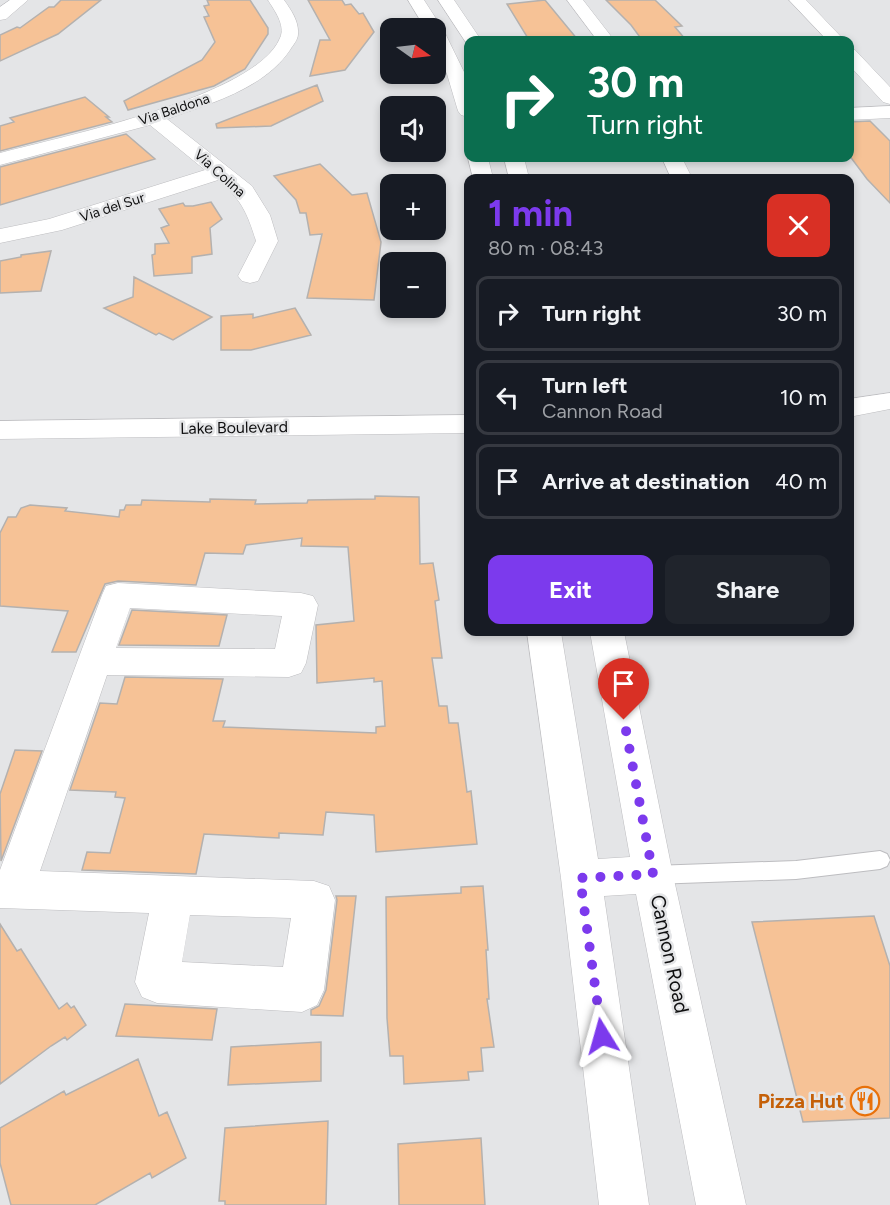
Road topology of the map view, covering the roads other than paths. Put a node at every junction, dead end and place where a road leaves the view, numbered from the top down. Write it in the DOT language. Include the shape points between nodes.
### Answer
graph roads {
  1 [pos="20,0"];
  2 [pos="276,0"];
  3 [pos="416,0"];
  4 [pos="446,0"];
  5 [pos="575,0"];
  6 [pos="797,0"];
  7 [pos="0,15"];
  8 [pos="427,18"];
  9 [pos="470,36"];
  10 [pos="603,36"];
  11 [pos="832,36"];
  12 [pos="446,54"];
  13 [pos="854,59"];
  14 [pos="890,98"];
  15 [pos="464,99"];
  16 [pos="890,112"];
  17 [pos="854,114"];
  18 [pos="152,117"];
  19 [pos="0,159"];
  20 [pos="222,172"];
  21 [pos="0,236"];
  22 [pos="250,276"];
  23 [pos="890,401"];
  24 [pos="854,407"];
  25 [pos="464,424"];
  26 [pos="0,430"];
  27 [pos="545,636"];
  28 [pos="608,636"];
  29 [pos="95,661"];
  30 [pos="879,860"];
  31 [pos="653,874"];
  32 [pos="580,878"];
  33 [pos="6,889"];
  34 [pos="173,894"];
  35 [pos="624,1205"];
  36 [pos="722,1205"];
  1 -- 7 [label="street"];
  2 -- 18 [label="street, Via Baldona" via="287,18 289,38 265,70 206,100"];
  3 -- 8 [label="street"];
  4 -- 9 [label="street"];
  5 -- 10 [label="street"];
  6 -- 11 [label="street"];
  12 -- 15 [label="street"];
  13 -- 14 [label="street"];
  16 -- 17 [label="street"];
  18 -- 19 [label="street, Via Baldona"];
  18 -- 20 [label="street, Via Colina"];
  20 -- 21 [label="street, Via del Sur" via="54,225"];
  20 -- 22 [label="street, Via Colina" via="244,191 259,215 267,241"];
  23 -- 24 [label="street"];
  25 -- 26 [label="street, Lake Boulevard"];
  27 -- 32 [label="street"];
  28 -- 31 [label="street, Cannon Road"];
  29 -- 29 [label="street" via="118,595 301,605 289,663"];
  29 -- 33 [label="street"];
  30 -- 31 [label="lane" via="796,870"];
  31 -- 32 [label="street"];
  31 -- 36 [label="street, Cannon Road"];
  32 -- 35 [label="street"];
  33 -- 34 [label="street"];
}
